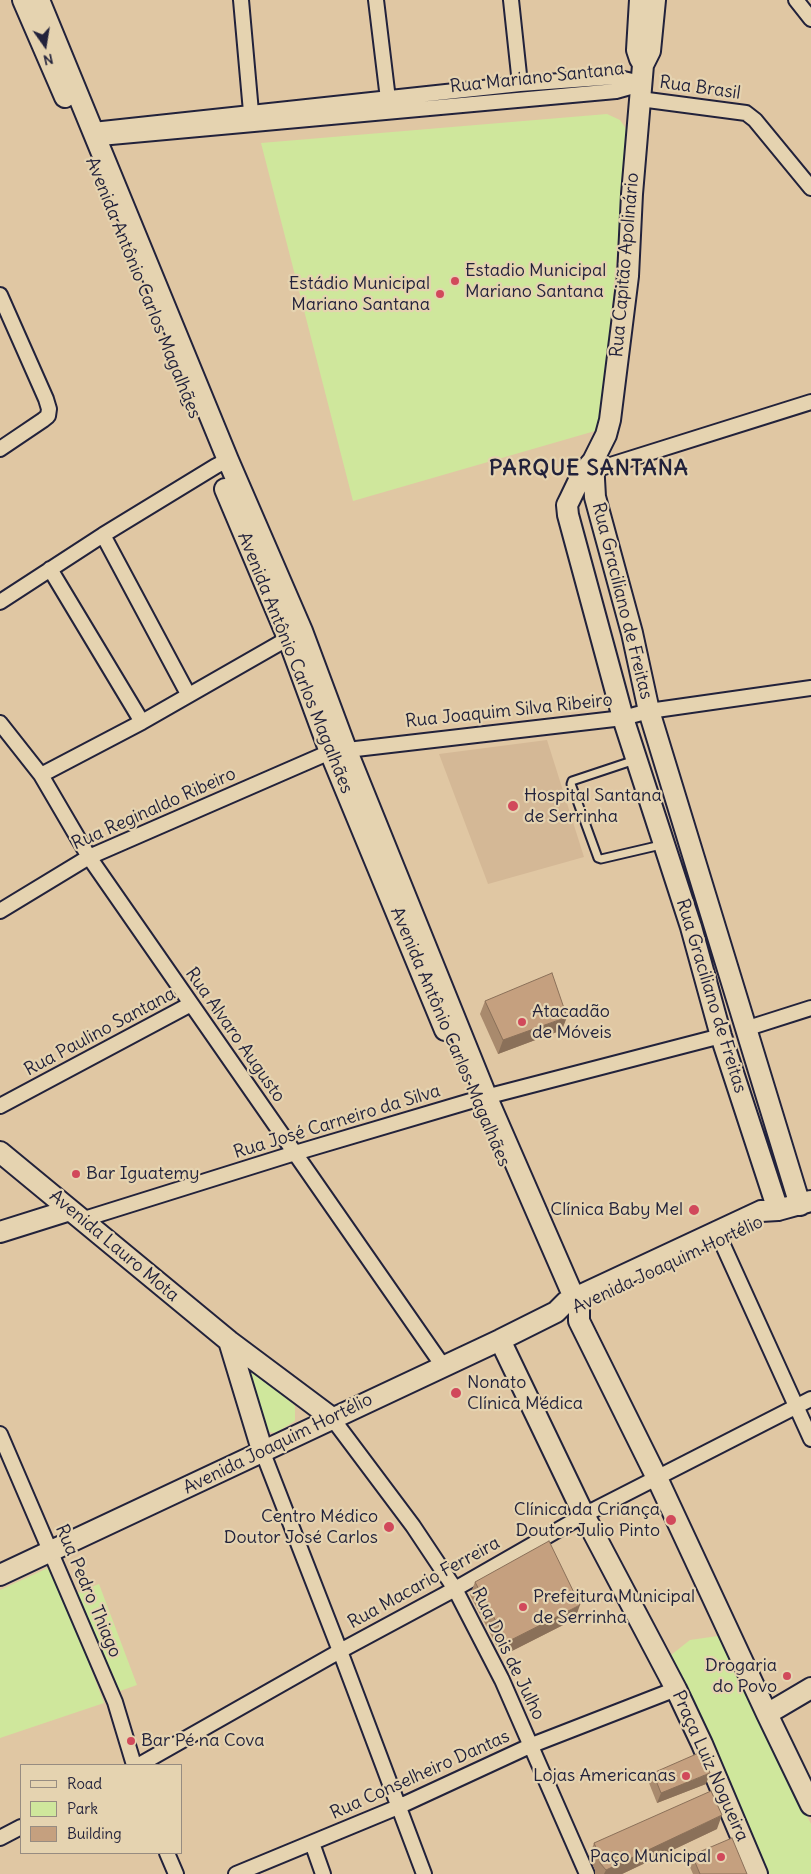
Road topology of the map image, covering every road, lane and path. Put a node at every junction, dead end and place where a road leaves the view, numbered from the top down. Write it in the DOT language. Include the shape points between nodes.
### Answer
graph roads {
  1 [pos="23,0"];
  2 [pos="39,0"];
  3 [pos="241,0"];
  4 [pos="376,0"];
  5 [pos="511,0"];
  6 [pos="640,0"];
  7 [pos="655,0"];
  8 [pos="796,0"];
  9 [pos="811,19"];
  10 [pos="641,82"];
  11 [pos="520,84"];
  12 [pos="388,99"];
  13 [pos="251,112"];
  14 [pos="91,135"];
  15 [pos="811,188"];
  16 [pos="0,295"];
  17 [pos="811,402"];
  18 [pos="0,449"];
  19 [pos="222,463"];
  20 [pos="589,468"];
  21 [pos="104,535"];
  22 [pos="50,569"];
  23 [pos="0,602"];
  24 [pos="295,635"];
  25 [pos="811,688"];
  26 [pos="188,694"];
  27 [pos="649,711"];
  28 [pos="623,718"];
  29 [pos="142,722"];
  30 [pos="0,723"];
  31 [pos="338,750"];
  32 [pos="637,759"];
  33 [pos="41,776"];
  34 [pos="664,844"];
  35 [pos="89,857"];
  36 [pos="0,911"];
  37 [pos="191,1004"];
  38 [pos="811,1008"];
  39 [pos="745,1028"];
  40 [pos="721,1036"];
  41 [pos="480,1099"];
  42 [pos="0,1106"];
  43 [pos="0,1152"];
  44 [pos="294,1153"];
  45 [pos="808,1202"];
  46 [pos="778,1210"];
  47 [pos="76,1215"];
  48 [pos="0,1232"];
  49 [pos="720,1237"];
  50 [pos="571,1309"];
  51 [pos="500,1340"];
  52 [pos="228,1341"];
  53 [pos="444,1366"];
  54 [pos="811,1399"];
  55 [pos="796,1406"];
  56 [pos="332,1418"];
  57 [pos="0,1434"];
  58 [pos="811,1439"];
  59 [pos="263,1453"];
  60 [pos="657,1478"];
  61 [pos="584,1515"];
  62 [pos="51,1552"];
  63 [pos="0,1575"];
  64 [pos="455,1589"];
  65 [pos="340,1651"];
  66 [pos="811,1688"];
  67 [pos="676,1689"];
  68 [pos="767,1714"];
  69 [pos="532,1745"];
  70 [pos="134,1764"];
  71 [pos="141,1764"];
  72 [pos="811,1805"];
  73 [pos="398,1807"];
  74 [pos="20,1828"];
  75 [pos="0,1838"];
  76 [pos="312,1843"];
  77 [pos="167,1854"];
  78 [pos="176,1874"];
  79 [pos="236,1874"];
  80 [pos="323,1874"];
  81 [pos="424,1874"];
  82 [pos="587,1874"];
  83 [pos="757,1874"];
  1 -- 14 [label="street, Avenida Antônio Carlos Magalhães"];
  2 -- 14 [label="street, Avenida Antônio Carlos Magalhães"];
  3 -- 13 [label="street"];
  4 -- 12 [label="street"];
  5 -- 11 [label="street"];
  6 -- 10 [label="street, Rua Capitão Apolinário" via="637,50"];
  7 -- 10 [label="street, Rua Capitão Apolinário" via="650,51"];
  8 -- 9 [label="street"];
  10 -- 11 [label="street, Rua Mariano Santana" via="615,77"];
  10 -- 14 [label="street, Rua Mariano Santana" via="616,91"];
  10 -- 15 [label="street, Rua Brasil" via="746,113"];
  10 -- 20 [label="street, Rua Capitão Apolinário" via="628,276 610,420"];
  11 -- 12 [label="street, Rua Mariano Santana"];
  12 -- 13 [label="street, Rua Mariano Santana"];
  13 -- 14 [label="street, Rua Mariano Santana"];
  14 -- 19 [label="street, Avenida Antônio Carlos Magalhães"];
  16 -- 18 [label="street" via="49,409 48,416"];
  17 -- 20 [label="street"];
  19 -- 21 [label="street"];
  19 -- 24 [label="street, Avenida Antônio Carlos Magalhães"];
  20 -- 27 [label="street, Rua Graciliano de Freitas"];
  20 -- 28 [label="street, Rua Graciliano de Freitas" via="568,505 568,515"];
  21 -- 22 [label="street"];
  21 -- 26 [label="street"];
  22 -- 23 [label="street"];
  22 -- 29 [label="street"];
  24 -- 26 [label="street"];
  24 -- 31 [label="street, Avenida Antônio Carlos Magalhães"];
  25 -- 27 [label="street, Rua Joaquim Silva Ribeiro"];
  26 -- 29 [label="street"];
  27 -- 28 [label="street, Rua Joaquim Silva Ribeiro"];
  27 -- 39 [label="street, Rua Graciliano de Freitas"];
  28 -- 31 [label="street, Rua Joaquim Silva Ribeiro"];
  28 -- 32 [label="street, Rua Graciliano de Freitas"];
  29 -- 33 [label="street"];
  30 -- 33 [label="street, Rua Alvaro Augusto"];
  31 -- 35 [label="street, Rua Reginaldo Ribeiro"];
  31 -- 41 [label="street, Avenida Antônio Carlos Magalhães"];
  32 -- 34 [label="street, Rua Graciliano de Freitas"];
  32 -- 34 [label="lane" via="571,784 598,858"];
  33 -- 35 [label="street, Rua Alvaro Augusto"];
  34 -- 40 [label="street, Rua Graciliano de Freitas"];
  35 -- 36 [label="street, Rua Reginaldo Ribeiro"];
  35 -- 37 [label="street, Rua Alvaro Augusto"];
  37 -- 42 [label="street, Rua Paulino Santana"];
  37 -- 44 [label="street, Rua Alvaro Augusto"];
  38 -- 39 [label="street"];
  39 -- 45 [label="street, Rua Graciliano de Freitas"];
  40 -- 41 [label="street, Rua José Carneiro da Silva"];
  40 -- 46 [label="street, Rua Graciliano de Freitas"];
  41 -- 44 [label="street, Rua José Carneiro da Silva"];
  41 -- 50 [label="street, Avenida Antônio Carlos Magalhães"];
  43 -- 47 [label="street, Avenida Lauro Mota"];
  44 -- 47 [label="street, Rua José Carneiro da Silva"];
  44 -- 53 [label="street, Rua Alvaro Augusto"];
  45 -- 46 [label="street, Avenida Joaquim Hortélio"];
  46 -- 49 [label="street, Avenida Joaquim Hortélio" via="766,1222"];
  47 -- 48 [label="street"];
  47 -- 52 [label="street, Avenida Lauro Mota"];
  49 -- 50 [label="street, Avenida Joaquim Hortélio"];
  49 -- 55 [label="street"];
  50 -- 51 [label="street, Avenida Joaquim Hortélio"];
  50 -- 60 [label="street, Avenida Antônio Carlos Magalhães"];
  51 -- 53 [label="street, Avenida Joaquim Hortélio"];
  51 -- 61 [label="street, Praça Luiz Nogueira"];
  52 -- 56 [label="street, Avenida Lauro Mota"];
  52 -- 59 [label="street"];
  53 -- 56 [label="street, Avenida Joaquim Hortélio"];
  54 -- 55 [label="street, Rua Macario Ferreira"];
  55 -- 58 [label="street"];
  55 -- 60 [label="street, Rua Macario Ferreira"];
  56 -- 59 [label="street, Avenida Joaquim Hortélio"];
  56 -- 64 [label="street, Rua Dois de Julho" via="413,1526"];
  57 -- 62 [label="street, Rua Pedro Thiago"];
  59 -- 62 [label="street, Avenida Joaquim Hortélio"];
  59 -- 65 [label="street"];
  60 -- 61 [label="street, Rua Macario Ferreira"];
  60 -- 68 [label="street, Avenida Antônio Carlos Magalhães"];
  61 -- 64 [label="street, Rua Macario Ferreira"];
  61 -- 67 [label="street, Praça Luiz Nogueira"];
  62 -- 63 [label="street, Avenida Joaquim Hortélio"];
  62 -- 70 [label="street, Rua Pedro Thiago" via="115,1702"];
  64 -- 65 [label="street, Rua Macario Ferreira"];
  64 -- 69 [label="street, Rua Dois de Julho"];
  65 -- 71 [label="street, Rua Macario Ferreira"];
  65 -- 73 [label="street"];
  66 -- 68 [label="street"];
  67 -- 69 [label="street, Rua Conselheiro Dantas"];
  67 -- 83 [label="street, Praça Luiz Nogueira"];
  68 -- 72 [label="street"];
  69 -- 73 [label="street, Rua Conselheiro Dantas"];
  69 -- 82 [label="street, Rua Dois de Julho"];
  73 -- 76 [label="street, Rua Conselheiro Dantas"];
  73 -- 81 [label="street"];
  74 -- 75 [label="street"];
  76 -- 79 [label="street, Rua Conselheiro Dantas"];
  76 -- 80 [label="street"];
  77 -- 78 [label="street"];
}
